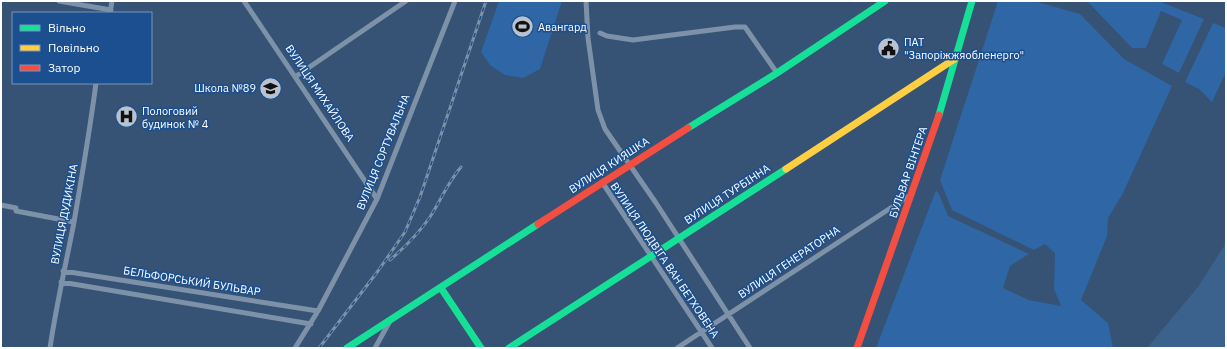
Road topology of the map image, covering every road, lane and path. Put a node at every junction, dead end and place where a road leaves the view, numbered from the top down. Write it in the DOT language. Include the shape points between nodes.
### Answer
graph roads {
  1 [pos="59,1"];
  2 [pos="112,1"];
  3 [pos="244,1"];
  4 [pos="406,1"];
  5 [pos="455,1"];
  6 [pos="586,1"];
  7 [pos="885,1"];
  8 [pos="972,1"];
  9 [pos="110,12"];
  10 [pos="600,34"];
  11 [pos="956,58"];
  12 [pos="776,73"];
  13 [pos="295,77"];
  14 [pos="96,84"];
  15 [pos="630,164"];
  16 [pos="602,182"];
  17 [pos="912,194"];
  18 [pos="377,199"];
  19 [pos="1,205"];
  20 [pos="74,222"];
  21 [pos="678,238"];
  22 [pos="650,257"];
  23 [pos="63,271"];
  24 [pos="61,282"];
  25 [pos="441,288"];
  26 [pos="318,311"];
  27 [pos="729,315"];
  28 [pos="390,320"];
  29 [pos="311,324"];
  30 [pos="702,332"];
  31 [pos="50,348"];
  32 [pos="295,348"];
  33 [pos="347,348"];
  34 [pos="375,348"];
  35 [pos="481,348"];
  36 [pos="509,348"];
  37 [pos="677,348"];
  38 [pos="712,348"];
  39 [pos="750,348"];
  40 [pos="857,348"];
  1 -- 9 [label="street"];
  2 -- 9 [label="street"];
  3 -- 13 [label="street, ВУЛИЦЯ МИХАЙЛОВА"];
  4 -- 13 [label="street"];
  5 -- 18 [label="street, ВУЛИЦЯ СОРТУВАЛЬНА"];
  6 -- 15 [label="street, ВУЛИЦЯ ЛЮДВІГА ВАН БЕТХОВЕНА" via="588,38 598,110 605,129"];
  7 -- 12 [label="street, ВУЛИЦЯ КИЯШКА"];
  8 -- 11 [label="street, БУЛЬВАР ВІНТЕРА"];
  10 -- 12 [label="street" via="634,40 745,27"];
  11 -- 17 [label="street, БУЛЬВАР ВІНТЕРА"];
  11 -- 21 [label="street, ВУЛИЦЯ ТУРБІННА" via="861,122"];
  12 -- 15 [label="street, ВУЛИЦЯ КИЯШКА"];
  13 -- 18 [label="street, ВУЛИЦЯ МИХАЙЛОВА"];
  14 -- 20 [label="street, ВУЛИЦЯ ДУДИКІНА"];
  15 -- 16 [label="street, ВУЛИЦЯ КИЯШКА"];
  15 -- 21 [label="street, ВУЛИЦЯ ЛЮДВІГА ВАН БЕТХОВЕНА"];
  16 -- 22 [label="street, ВУЛИЦЯ ЛЮДВІГА ВАН БЕТХОВЕНА"];
  16 -- 25 [label="street, ВУЛИЦЯ КИЯШКА"];
  17 -- 27 [label="street, ВУЛИЦЯ ГЕНЕРАТОРНА"];
  17 -- 40 [label="street, БУЛЬВАР ВІНТЕРА"];
  18 -- 26 [label="street, ВУЛИЦЯ СОРТУВАЛЬНА"];
  19 -- 20 [label="street" via="16,208 16,211"];
  20 -- 23 [label="street, ВУЛИЦЯ ДУДИКІНА"];
  21 -- 22 [label="street, ВУЛИЦЯ ТУРБІННА"];
  21 -- 27 [label="street, ВУЛИЦЯ ЛЮДВІГА ВАН БЕТХОВЕНА"];
  22 -- 30 [label="street, ВУЛИЦЯ ЛЮДВІГА ВАН БЕТХОВЕНА"];
  22 -- 36 [label="street, ВУЛИЦЯ ТУРБІННА"];
  23 -- 24 [label="street, ВУЛИЦЯ ДУДИКІНА"];
  23 -- 26 [label="street, БЕЛЬФОРСЬКИЙ БУЛЬВАР"];
  24 -- 29 [label="street, БЕЛЬФОРСЬКИЙ БУЛЬВАР"];
  24 -- 31 [label="street, ВУЛИЦЯ ДУДИКІНА"];
  25 -- 28 [label="street, ВУЛИЦЯ КИЯШКА"];
  25 -- 35 [label="street"];
  26 -- 29 [label="street, ВУЛИЦЯ СОРТУВАЛЬНА"];
  27 -- 30 [label="street, ВУЛИЦЯ ГЕНЕРАТОРНА"];
  27 -- 39 [label="street, ВУЛИЦЯ ЛЮДВІГА ВАН БЕТХОВЕНА"];
  28 -- 33 [label="street, ВУЛИЦЯ КИЯШКА"];
  28 -- 34 [label="street"];
  29 -- 32 [label="street, ВУЛИЦЯ СОРТУВАЛЬНА"];
  30 -- 37 [label="street, ВУЛИЦЯ ГЕНЕРАТОРНА"];
  30 -- 38 [label="street, ВУЛИЦЯ ЛЮДВІГА ВАН БЕТХОВЕНА"];
}
